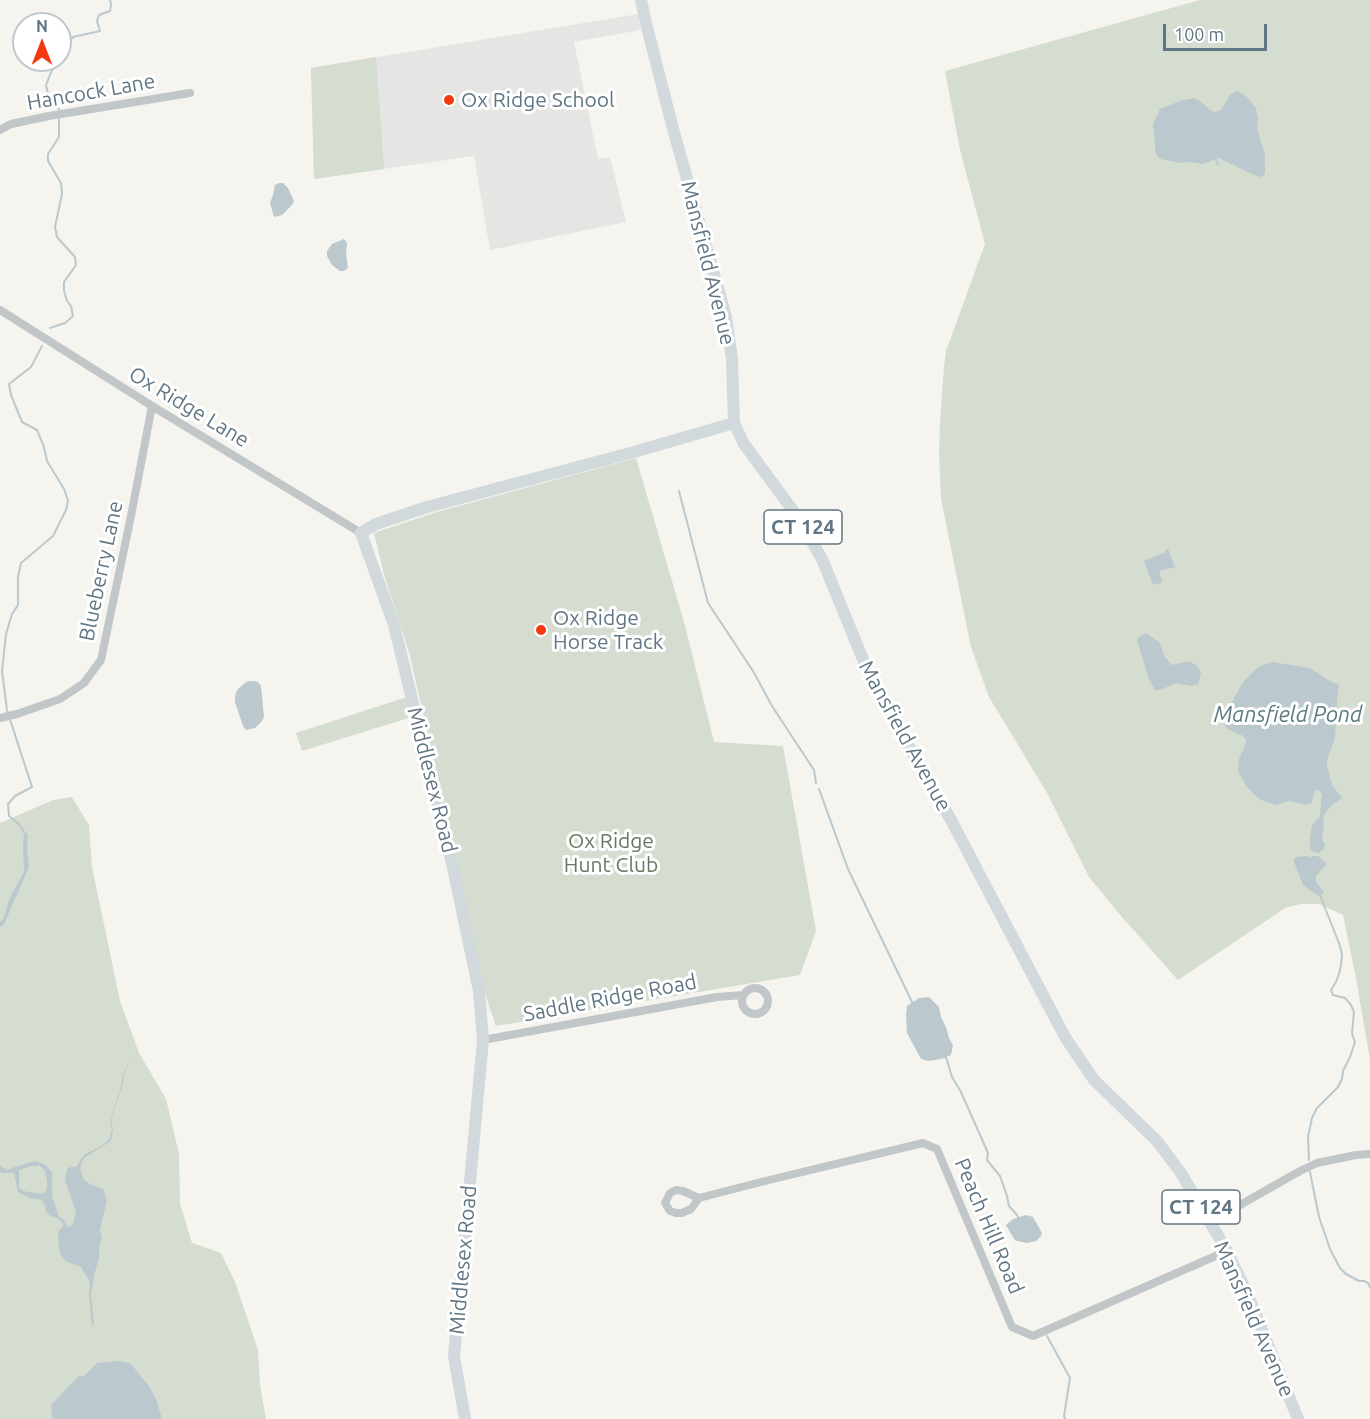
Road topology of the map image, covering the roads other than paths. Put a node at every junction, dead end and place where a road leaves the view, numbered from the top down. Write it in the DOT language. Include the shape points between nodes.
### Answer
graph roads {
  1 [pos="641,0"];
  2 [pos="190,93"];
  3 [pos="0,130"];
  4 [pos="0,310"];
  5 [pos="152,406"];
  6 [pos="734,423"];
  7 [pos="361,533"];
  8 [pos="3,717"];
  9 [pos="743,995"];
  10 [pos="483,1040"];
  11 [pos="1370,1154"];
  12 [pos="699,1198"];
  13 [pos="1210,1222"];
  14 [pos="1227,1251"];
  15 [pos="465,1419"];
  16 [pos="1298,1419"];
  1 -- 6 [label="main road, Mansfield Avenue / CT 124" via="726,317"];
  2 -- 3 [label="street, Hancock Lane" via="49,116"];
  4 -- 5 [label="street, Ox Ridge Lane"];
  5 -- 7 [label="street, Ox Ridge Lane"];
  5 -- 8 [label="street, Blueberry Lane" via="101,660 84,683 60,699"];
  6 -- 7 [label="main road" via="427,507"];
  6 -- 13 [label="main road, Mansfield Avenue / CT 124" via="744,444 797,516 822,559 873,684 951,820 1065,1037 1094,1080 1157,1141"];
  7 -- 10 [label="main road, Middlesex Road" via="394,625 451,859 479,991"];
  9 -- 10 [label="street, Saddle Ridge Road" via="713,997"];
  10 -- 15 [label="main road, Middlesex Road" via="454,1356"];
  11 -- 13 [label="street" via="1317,1163"];
  12 -- 14 [label="street, Peach Hill Road" via="923,1143 938,1149 1012,1327 1033,1336"];
  13 -- 14 [label="main road, Mansfield Avenue / CT 124"];
  14 -- 16 [label="main road, Mansfield Avenue / CT 124"];
}
